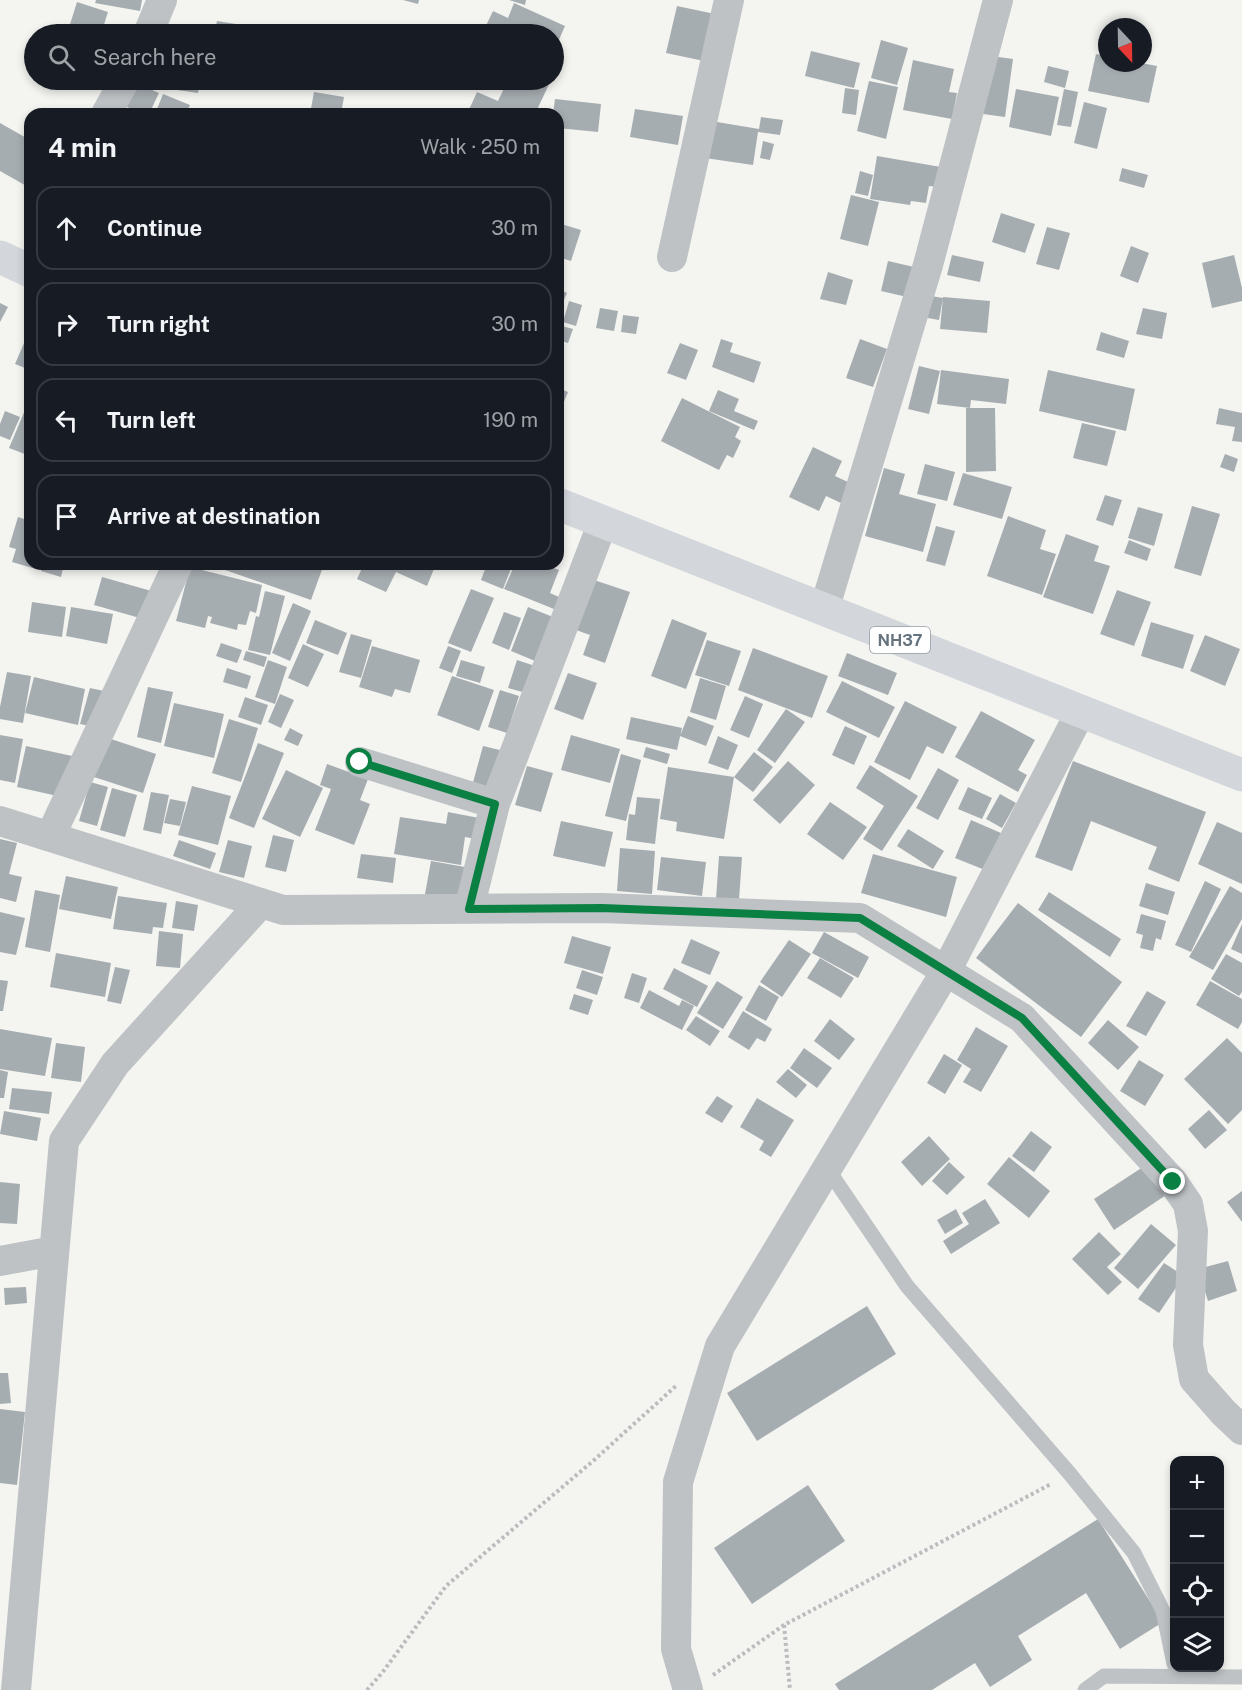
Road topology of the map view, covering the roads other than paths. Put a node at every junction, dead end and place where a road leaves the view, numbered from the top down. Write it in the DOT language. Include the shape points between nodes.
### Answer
graph roads {
  1 [pos="162,0"];
  2 [pos="729,0"];
  3 [pos="998,0"];
  4 [pos="152,24"];
  5 [pos="119,90"];
  6 [pos="109,108"];
  7 [pos="672,256"];
  8 [pos="0,257"];
  9 [pos="24,268"];
  10 [pos="564,506"];
  11 [pos="603,522"];
  12 [pos="175,570"];
  13 [pos="824,610"];
  14 [pos="1081,711"];
  15 [pos="360,762"];
  16 [pos="1242,775"];
  17 [pos="495,804"];
  18 [pos="0,821"];
  19 [pos="50,837"];
  20 [pos="261,903"];
  21 [pos="469,909"];
  22 [pos="946,971"];
  23 [pos="827,1168"];
  24 [pos="54,1251"];
  25 [pos="0,1261"];
  26 [pos="1242,1430"];
  27 [pos="1170,1642"];
  28 [pos="1170,1670"];
  29 [pos="1201,1672"];
  30 [pos="1242,1677"];
  31 [pos="700,1684"];
  32 [pos="16,1690"];
  33 [pos="1085,1690"];
  1 -- 4 [label="street"];
  2 -- 7 [label="street"];
  3 -- 13 [label="street" via="928,265"];
  5 -- 6 [label="street"];
  8 -- 9 [label="highway"];
  10 -- 11 [label="highway, NH37"];
  11 -- 13 [label="highway, NH37"];
  11 -- 17 [label="street"];
  12 -- 19 [label="street"];
  13 -- 14 [label="highway, NH37"];
  14 -- 16 [label="highway, NH37"];
  14 -- 22 [label="street"];
  15 -- 17 [label="street"];
  17 -- 21 [label="street"];
  18 -- 19 [label="street"];
  19 -- 20 [label="street"];
  20 -- 21 [label="street" via="283,909"];
  20 -- 24 [label="street" via="115,1064 64,1141"];
  21 -- 22 [label="street" via="602,908 860,918"];
  22 -- 23 [label="street"];
  22 -- 26 [label="street" via="1022,1018 1173,1182 1188,1204 1193,1231 1188,1345 1194,1379"];
  23 -- 27 [label="lane" via="907,1286 1134,1552 1163,1611"];
  23 -- 31 [label="street" via="720,1346 678,1482 676,1649"];
  24 -- 25 [label="street"];
  24 -- 32 [label="street"];
  28 -- 33 [label="lane" via="1104,1676"];
  29 -- 30 [label="lane"];
}
